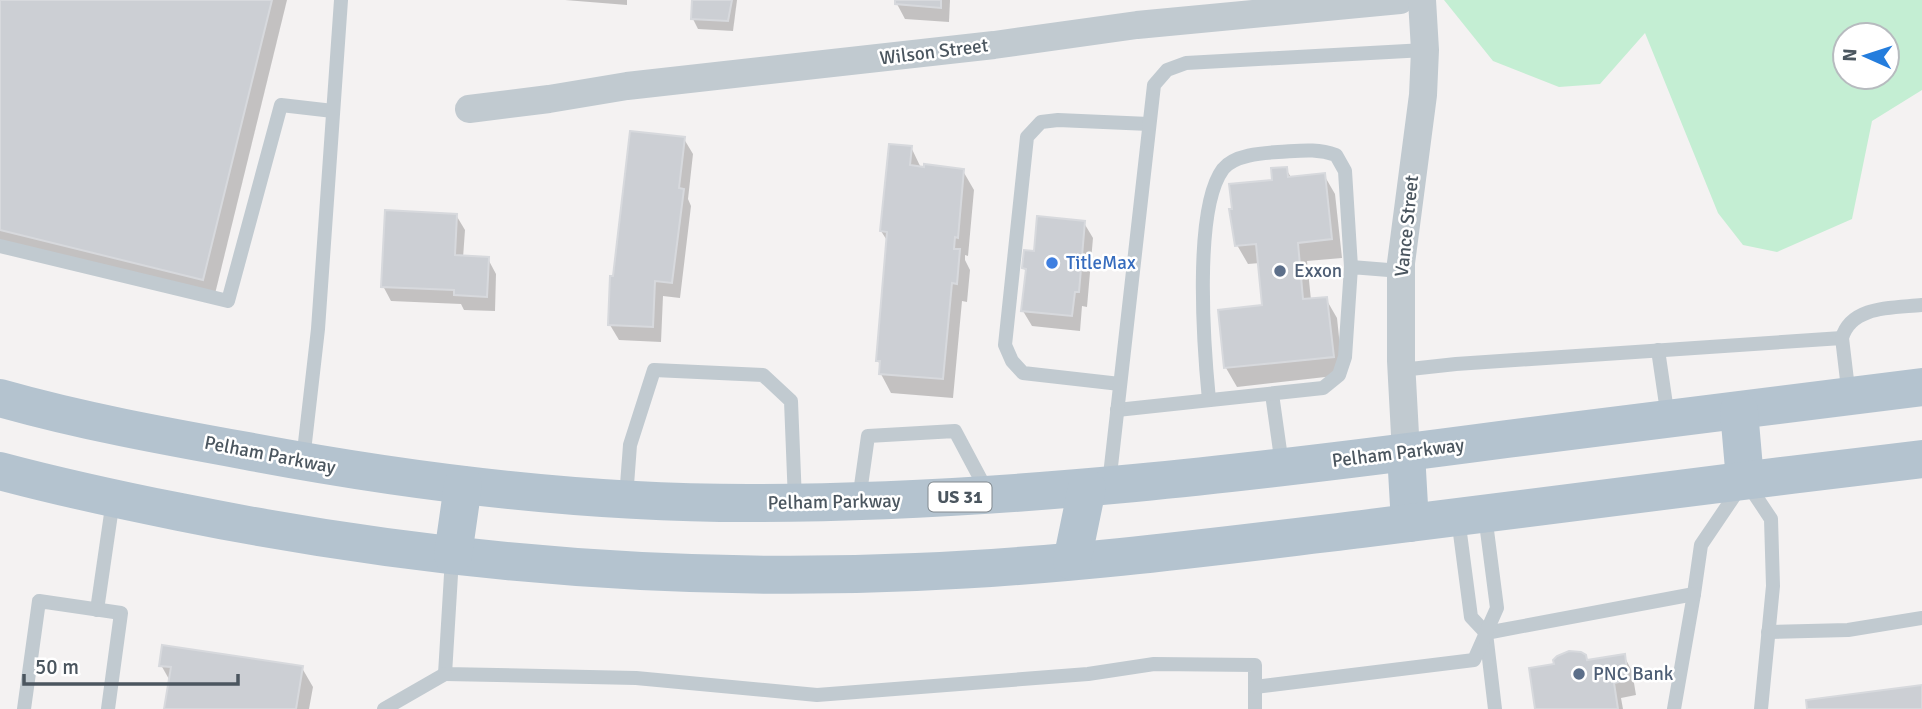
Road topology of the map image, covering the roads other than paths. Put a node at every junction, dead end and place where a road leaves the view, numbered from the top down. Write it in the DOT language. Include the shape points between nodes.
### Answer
graph roads {
  1 [pos="341,0"];
  2 [pos="1400,0"];
  3 [pos="1422,0"];
  4 [pos="1425,50"];
  5 [pos="469,109"];
  6 [pos="333,111"];
  7 [pos="1150,124"];
  8 [pos="0,246"];
  9 [pos="1351,267"];
  10 [pos="1401,271"];
  11 [pos="1922,305"];
  12 [pos="1842,338"];
  13 [pos="1658,350"];
  14 [pos="1401,370"];
  15 [pos="1120,384"];
  16 [pos="1922,387"];
  17 [pos="1272,394"];
  18 [pos="1849,397"];
  19 [pos="0,398"];
  20 [pos="1209,400"];
  21 [pos="1117,410"];
  22 [pos="1739,411"];
  23 [pos="1668,420"];
  24 [pos="1406,453"];
  25 [pos="1922,459"];
  26 [pos="303,462"];
  27 [pos="1283,468"];
  28 [pos="0,471"];
  29 [pos="1745,480"];
  30 [pos="463,485"];
  31 [pos="1098,487"];
  32 [pos="989,495"];
  33 [pos="113,498"];
  34 [pos="626,498"];
  35 [pos="859,501"];
  36 [pos="795,502"];
  37 [pos="1471,515"];
  38 [pos="1410,523"];
  39 [pos="453,555"];
  40 [pos="1072,561"];
  41 [pos="1694,594"];
  42 [pos="97,610"];
  43 [pos="1922,618"];
  44 [pos="1768,632"];
  45 [pos="1486,634"];
  46 [pos="445,674"];
  47 [pos="1255,687"];
  48 [pos="24,709"];
  49 [pos="108,709"];
  50 [pos="384,709"];
  51 [pos="1255,709"];
  52 [pos="1494,709"];
  53 [pos="1674,709"];
  54 [pos="1761,709"];
  1 -- 6 [label="lane"];
  2 -- 5 [label="street, Wilson Street" via="1137,25"];
  3 -- 4 [label="street, Vance Street"];
  4 -- 7 [label="lane" via="1185,62 1167,69 1154,85"];
  4 -- 10 [label="street, Vance Street"];
  6 -- 8 [label="lane" via="281,105 228,301"];
  6 -- 26 [label="lane" via="318,329"];
  7 -- 15 [label="lane"];
  7 -- 15 [label="lane" via="1058,120 1041,122 1027,137 1005,345 1023,373"];
  9 -- 10 [label="lane"];
  9 -- 17 [label="lane" via="1345,358 1339,375 1323,388"];
  9 -- 20 [label="lane" via="1345,171 1336,155 1319,149 1252,154 1225,166 1214,187 1207,222 1203,326"];
  10 -- 14 [label="street, Vance Street"];
  11 -- 12 [label="lane" via="1863,312 1844,329"];
  12 -- 13 [label="lane"];
  12 -- 18 [label="lane"];
  13 -- 14 [label="lane"];
  13 -- 23 [label="lane"];
  14 -- 24 [label="street, Vance Street"];
  15 -- 21 [label="lane"];
  16 -- 18 [label="main road, Pelham Parkway / US 31"];
  17 -- 20 [label="lane"];
  17 -- 27 [label="lane"];
  18 -- 22 [label="main road, Pelham Parkway / US 31"];
  19 -- 26 [label="main road, Pelham Parkway / US 31" via="58,414"];
  20 -- 21 [label="lane"];
  21 -- 31 [label="lane"];
  22 -- 23 [label="main road, Pelham Parkway / US 31"];
  22 -- 29 [label="main road"];
  23 -- 24 [label="main road, Pelham Parkway / US 31"];
  24 -- 27 [label="main road, Pelham Parkway / US 31"];
  24 -- 38 [label="main road"];
  25 -- 29 [label="main road"];
  26 -- 30 [label="main road, Pelham Parkway / US 31"];
  27 -- 31 [label="main road, Pelham Parkway / US 31"];
  28 -- 33 [label="main road"];
  29 -- 37 [label="main road"];
  29 -- 41 [label="lane" via="1700,545"];
  29 -- 44 [label="lane" via="1771,519 1773,586"];
  30 -- 34 [label="main road, Pelham Parkway / US 31"];
  30 -- 39 [label="main road"];
  31 -- 32 [label="main road, Pelham Parkway / US 31"];
  31 -- 40 [label="main road"];
  32 -- 35 [label="main road, Pelham Parkway / US 31"];
  32 -- 35 [label="lane" via="955,431 868,436"];
  33 -- 39 [label="main road" via="234,523"];
  33 -- 42 [label="lane"];
  34 -- 36 [label="main road, Pelham Parkway / US 31"];
  34 -- 36 [label="lane" via="630,445 654,370 763,375 791,401"];
  35 -- 36 [label="main road, Pelham Parkway / US 31"];
  37 -- 38 [label="main road"];
  37 -- 45 [label="lane" via="1471,617"];
  37 -- 45 [label="lane" via="1497,608"];
  38 -- 40 [label="main road"];
  39 -- 40 [label="main road" via="559,567 781,574 912,573"];
  39 -- 46 [label="lane"];
  41 -- 45 [label="lane"];
  41 -- 53 [label="lane"];
  42 -- 48 [label="lane" via="39,601"];
  42 -- 49 [label="lane" via="121,613"];
  43 -- 44 [label="lane" via="1848,630"];
  44 -- 54 [label="lane"];
  45 -- 47 [label="lane" via="1474,660"];
  45 -- 52 [label="lane"];
  46 -- 47 [label="lane" via="636,678 817,695 1088,674 1154,664 1255,665"];
  46 -- 50 [label="lane"];
  47 -- 51 [label="lane"];
}
